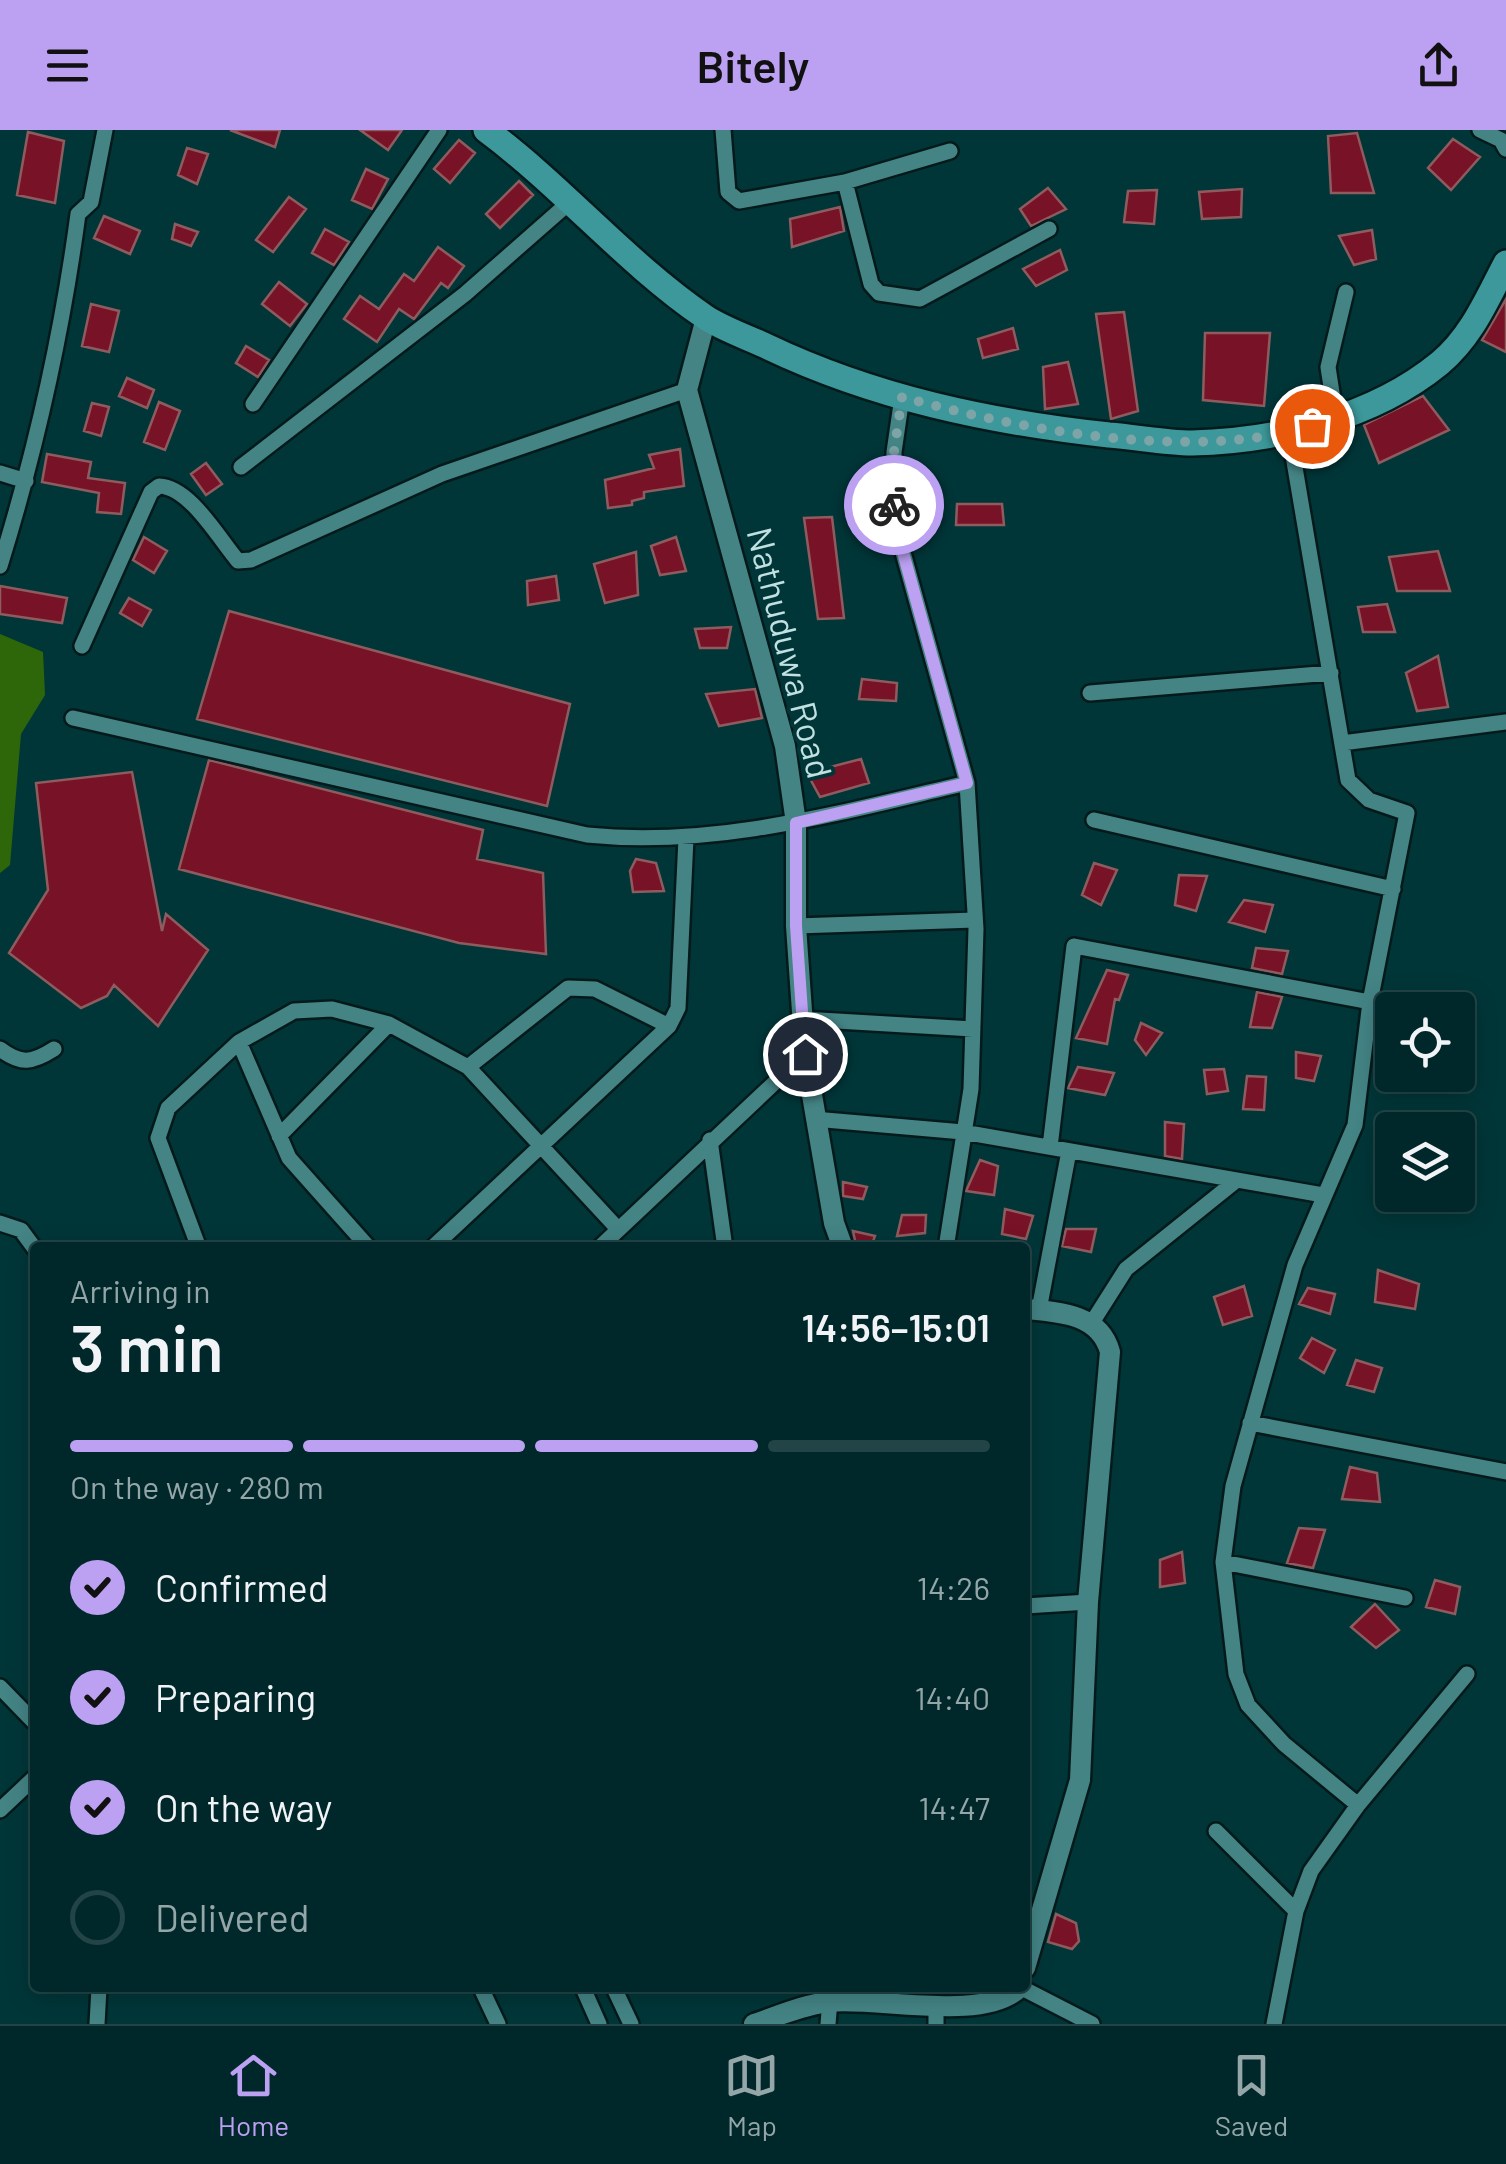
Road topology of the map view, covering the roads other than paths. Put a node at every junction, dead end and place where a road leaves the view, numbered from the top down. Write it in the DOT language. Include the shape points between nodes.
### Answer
graph roads {
  1 [pos="104,130"];
  2 [pos="439,130"];
  3 [pos="486,130"];
  4 [pos="723,130"];
  5 [pos="1480,130"];
  6 [pos="1506,149"];
  7 [pos="950,151"];
  8 [pos="845,182"];
  9 [pos="572,200"];
  10 [pos="1049,230"];
  11 [pos="1506,263"];
  12 [pos="1346,292"];
  13 [pos="706,318"];
  14 [pos="687,390"];
  15 [pos="902,397"];
  16 [pos="253,404"];
  17 [pos="1336,418"];
  18 [pos="1289,432"];
  19 [pos="241,466"];
  20 [pos="0,473"];
  21 [pos="26,481"];
  22 [pos="0,566"];
  23 [pos="82,646"];
  24 [pos="1331,673"];
  25 [pos="1090,693"];
  26 [pos="73,718"];
  27 [pos="1506,722"];
  28 [pos="1342,743"];
  29 [pos="967,783"];
  30 [pos="1094,820"];
  31 [pos="796,823"];
  32 [pos="686,838"];
  33 [pos="1393,889"];
  34 [pos="976,920"];
  35 [pos="796,926"];
  36 [pos="1370,1002"];
  37 [pos="803,1020"];
  38 [pos="389,1024"];
  39 [pos="669,1026"];
  40 [pos="973,1028"];
  41 [pos="239,1042"];
  42 [pos="0,1049"];
  43 [pos="54,1049"];
  44 [pos="805,1054"];
  45 [pos="468,1067"];
  46 [pos="814,1119"];
  47 [pos="963,1132"];
  48 [pos="279,1136"];
  49 [pos="710,1140"];
  50 [pos="542,1143"];
  51 [pos="1050,1148"];
  52 [pos="1069,1151"];
  53 [pos="1237,1180"];
  54 [pos="1323,1195"];
  55 [pos="0,1223"];
  56 [pos="618,1229"];
  57 [pos="30,1242"];
  58 [pos="197,1242"];
  59 [pos="364,1242"];
  60 [pos="438,1242"];
  61 [pos="605,1242"];
  62 [pos="724,1242"];
  63 [pos="841,1242"];
  64 [pos="947,1242"];
  65 [pos="1032,1309"];
  66 [pos="1093,1321"];
  67 [pos="1250,1423"];
  68 [pos="1506,1472"];
  69 [pos="1223,1562"];
  70 [pos="1405,1598"];
  71 [pos="1088,1602"];
  72 [pos="1030,1606"];
  73 [pos="1467,1674"];
  74 [pos="0,1686"];
  75 [pos="30,1718"];
  76 [pos="30,1783"];
  77 [pos="1358,1805"];
  78 [pos="0,1810"];
  79 [pos="1216,1832"];
  80 [pos="1296,1911"];
  81 [pos="1030,1951"];
  82 [pos="99,1992"];
  83 [pos="483,1992"];
  84 [pos="585,1992"];
  85 [pos="616,1992"];
  86 [pos="1011,1992"];
  87 [pos="1028,1992"];
  88 [pos="830,1994"];
  89 [pos="936,2014"];
  90 [pos="97,2024"];
  91 [pos="498,2024"];
  92 [pos="599,2024"];
  93 [pos="631,2024"];
  94 [pos="754,2024"];
  95 [pos="828,2024"];
  96 [pos="1092,2024"];
  97 [pos="1274,2024"];
  1 -- 21 [label="street" via="91,202 78,214 63,323"];
  2 -- 16 [label="street"];
  3 -- 9 [label="main road"];
  4 -- 8 [label="street" via="728,192 739,201"];
  5 -- 6 [label="street"];
  7 -- 8 [label="street"];
  8 -- 10 [label="street" via="871,284 905,300 920,299"];
  9 -- 13 [label="main road"];
  9 -- 19 [label="street" via="465,294"];
  11 -- 17 [label="main road" via="1474,325 1439,364"];
  12 -- 17 [label="street" via="1328,367"];
  13 -- 14 [label="street"];
  13 -- 15 [label="main road" via="806,365"];
  14 -- 23 [label="street" via="442,474 251,560 238,561 186,499 159,486"];
  14 -- 31 [label="street, Nathuduwa Road" via="785,746"];
  15 -- 18 [label="main road" via="981,419 1190,443"];
  15 -- 29 [label="street" via="894,520"];
  17 -- 18 [label="main road"];
  18 -- 24 [label="street"];
  20 -- 21 [label="street"];
  21 -- 22 [label="street"];
  24 -- 25 [label="street"];
  24 -- 28 [label="street"];
  26 -- 32 [label="street" via="588,835"];
  27 -- 28 [label="street"];
  28 -- 33 [label="street" via="1348,780 1370,800 1407,813"];
  29 -- 31 [label="street"];
  29 -- 34 [label="street"];
  30 -- 33 [label="street"];
  31 -- 32 [label="street"];
  31 -- 35 [label="street, Nathuduwa Road"];
  32 -- 39 [label="street" via="678,1008"];
  33 -- 36 [label="street"];
  34 -- 35 [label="street"];
  34 -- 40 [label="street"];
  35 -- 37 [label="street, Nathuduwa Road"];
  36 -- 51 [label="street" via="1074,946"];
  36 -- 54 [label="street" via="1355,1126"];
  37 -- 40 [label="street"];
  37 -- 44 [label="street, Nathuduwa Road"];
  38 -- 41 [label="street" via="332,1009 294,1011"];
  38 -- 45 [label="street"];
  38 -- 48 [label="street"];
  39 -- 45 [label="street" via="595,989 568,988"];
  39 -- 50 [label="street"];
  40 -- 47 [label="street"];
  41 -- 48 [label="street"];
  41 -- 58 [label="street" via="168,1108 158,1138"];
  42 -- 43 [label="street" via="16,1062"];
  44 -- 46 [label="street, Nathuduwa Road"];
  44 -- 49 [label="street"];
  45 -- 50 [label="street"];
  46 -- 47 [label="street"];
  46 -- 63 [label="street, Nathuduwa Road"];
  47 -- 51 [label="street"];
  47 -- 64 [label="street"];
  48 -- 59 [label="street" via="288,1158"];
  49 -- 56 [label="street"];
  49 -- 62 [label="street"];
  50 -- 56 [label="street"];
  50 -- 60 [label="street"];
  51 -- 52 [label="street"];
  52 -- 53 [label="street"];
  52 -- 65 [label="street"];
  53 -- 54 [label="street"];
  53 -- 66 [label="street" via="1126,1268"];
  54 -- 67 [label="street" via="1295,1265"];
  55 -- 57 [label="street" via="21,1230"];
  56 -- 61 [label="street"];
  65 -- 66 [label="street"];
  66 -- 71 [label="street" via="1106,1334 1110,1370"];
  67 -- 68 [label="street"];
  67 -- 69 [label="street"];
  69 -- 70 [label="street"];
  69 -- 77 [label="street" via="1236,1674 1248,1705"];
  71 -- 72 [label="street"];
  71 -- 81 [label="street" via="1080,1780"];
  73 -- 77 [label="street"];
  74 -- 75 [label="street"];
  76 -- 78 [label="street"];
  77 -- 80 [label="street" via="1311,1870"];
  79 -- 80 [label="street"];
  80 -- 97 [label="street"];
  82 -- 90 [label="street"];
  83 -- 91 [label="street"];
  84 -- 92 [label="street"];
  85 -- 93 [label="street"];
  86 -- 89 [label="street"];
  87 -- 96 [label="street"];
  88 -- 89 [label="street"];
  88 -- 94 [label="street"];
  88 -- 95 [label="street"];
}
